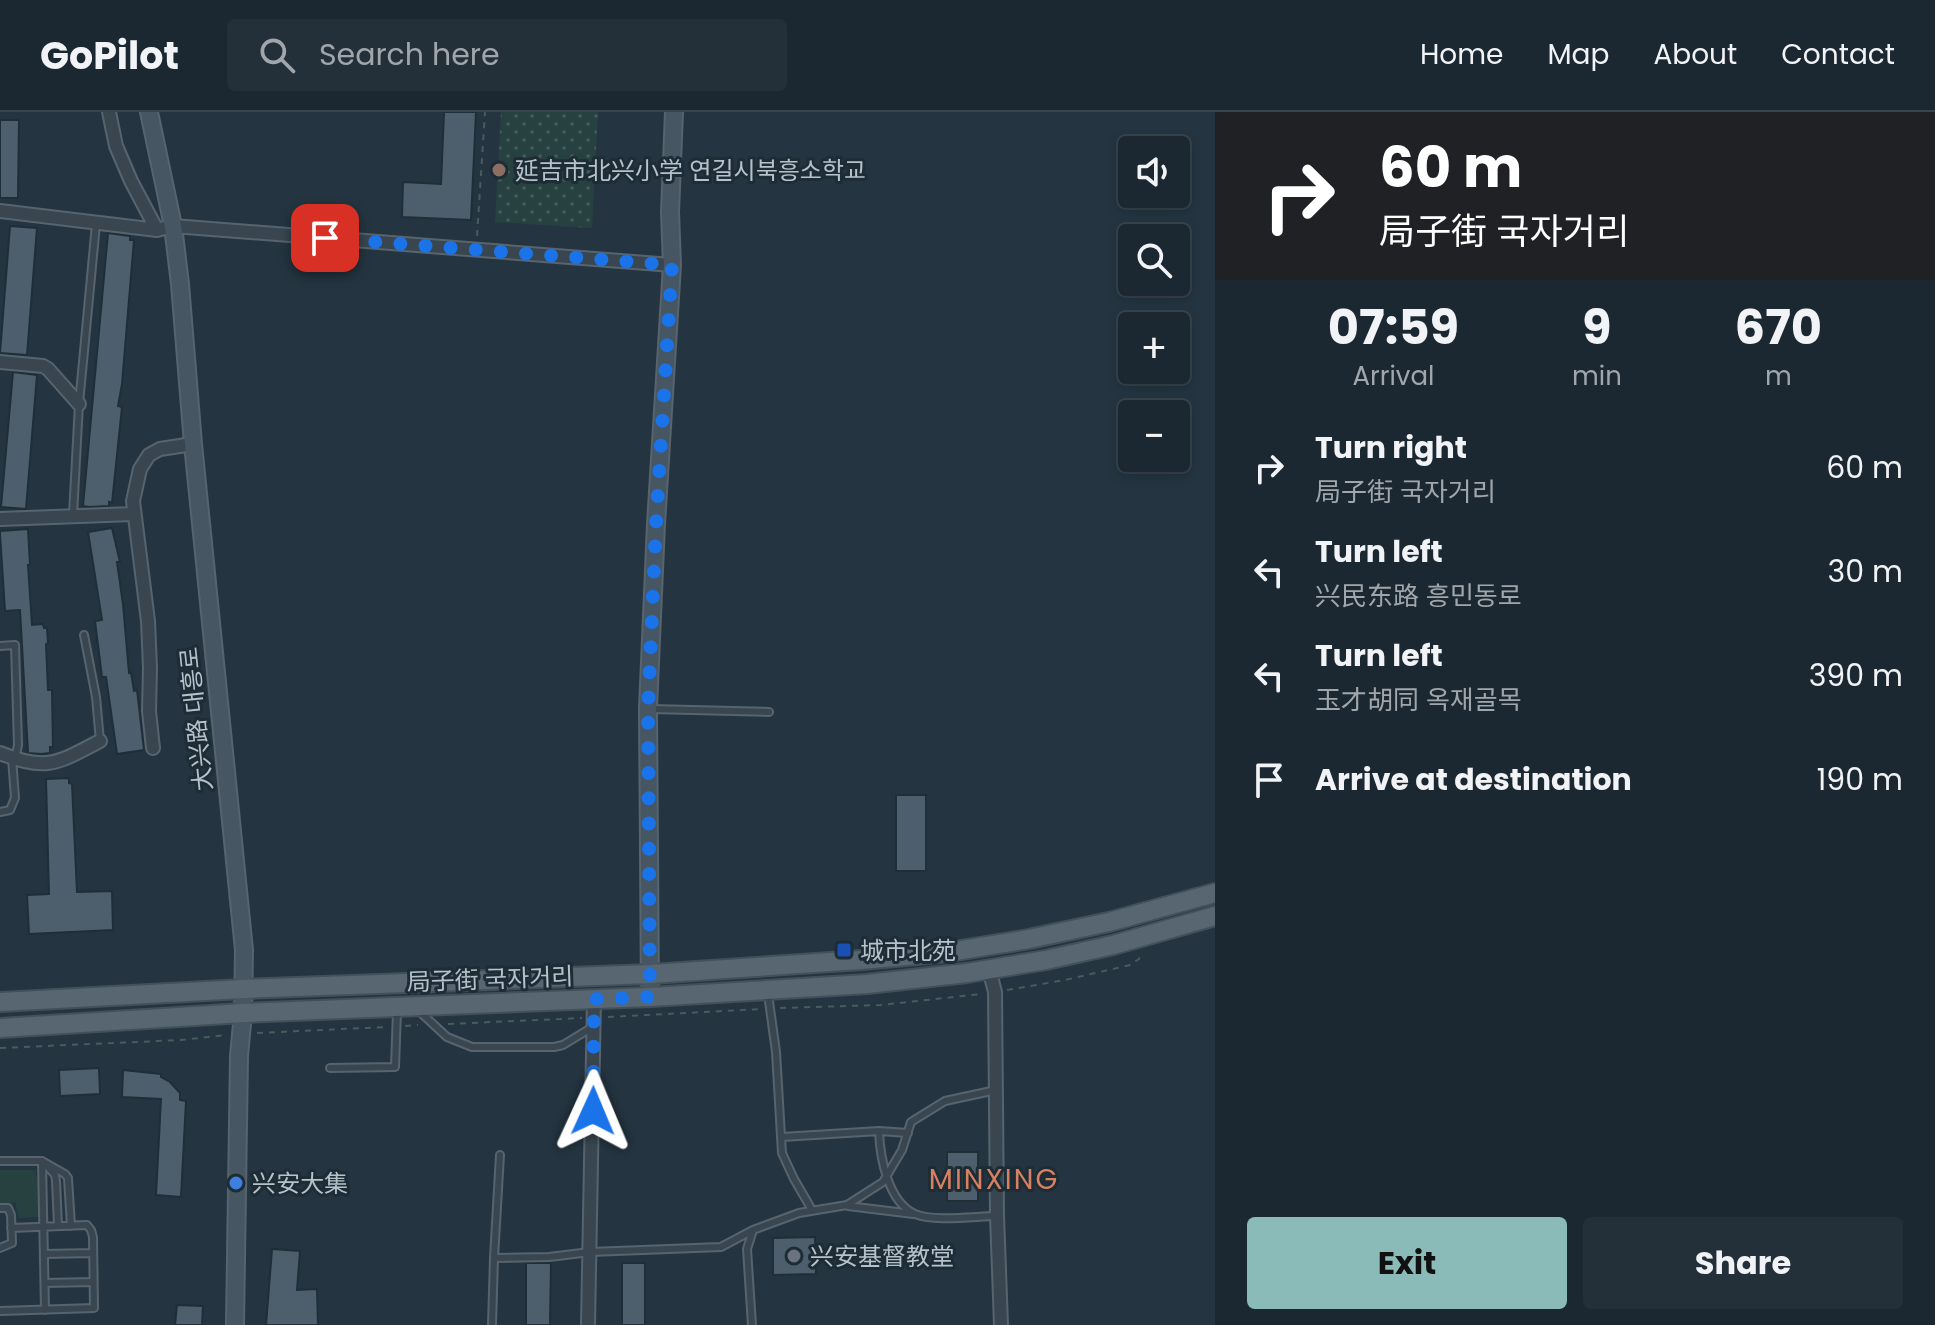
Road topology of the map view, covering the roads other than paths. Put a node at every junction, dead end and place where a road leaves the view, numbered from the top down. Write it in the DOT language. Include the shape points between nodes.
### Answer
graph roads {
  1 [pos="109,112"];
  2 [pos="149,112"];
  3 [pos="674,112"];
  4 [pos="0,211"];
  5 [pos="97,222"];
  6 [pos="165,228"];
  7 [pos="672,265"];
  8 [pos="0,362"];
  9 [pos="79,404"];
  10 [pos="193,444"];
  11 [pos="133,514"];
  12 [pos="73,515"];
  13 [pos="0,519"];
  14 [pos="84,635"];
  15 [pos="0,646"];
  16 [pos="648,708"];
  17 [pos="769,712"];
  18 [pos="100,741"];
  19 [pos="153,748"];
  20 [pos="9,756"];
  21 [pos="0,812"];
  22 [pos="1215,893"];
  23 [pos="1215,916"];
  24 [pos="989,969"];
  25 [pos="651,974"];
  26 [pos="243,989"];
  27 [pos="767,990"];
  28 [pos="650,997"];
  29 [pos="594,999"];
  30 [pos="0,1002"];
  31 [pos="405,1007"];
  32 [pos="243,1013"];
  33 [pos="594,1027"];
  34 [pos="0,1028"];
  35 [pos="330,1068"];
  36 [pos="996,1090"];
  37 [pos="879,1131"];
  38 [pos="908,1133"];
  39 [pos="782,1137"];
  40 [pos="500,1155"];
  41 [pos="0,1161"];
  42 [pos="42,1161"];
  43 [pos="886,1176"];
  44 [pos="847,1205"];
  45 [pos="0,1208"];
  46 [pos="812,1210"];
  47 [pos="916,1215"];
  48 [pos="997,1216"];
  49 [pos="58,1226"];
  50 [pos="71,1226"];
  51 [pos="43,1227"];
  52 [pos="11,1228"];
  53 [pos="753,1230"];
  54 [pos="0,1248"];
  55 [pos="590,1252"];
  56 [pos="93,1253"];
  57 [pos="44,1254"];
  58 [pos="494,1258"];
  59 [pos="93,1282"];
  60 [pos="45,1283"];
  61 [pos="45,1310"];
  62 [pos="0,1311"];
  63 [pos="235,1325"];
  64 [pos="492,1325"];
  65 [pos="588,1325"];
  66 [pos="752,1325"];
  67 [pos="1001,1325"];
  1 -- 6 [label="street" via="131,181"];
  2 -- 6 [label="street, 大兴路 대흥로"];
  3 -- 7 [label="street"];
  4 -- 5 [label="street"];
  5 -- 6 [label="street"];
  5 -- 9 [label="lane"];
  6 -- 7 [label="street"];
  6 -- 10 [label="street, 大兴路 대흥로" via="180,284"];
  7 -- 16 [label="street"];
  8 -- 9 [label="street" via="43,366"];
  9 -- 12 [label="lane"];
  10 -- 11 [label="street" via="149,455"];
  10 -- 26 [label="street, 大兴路 대흥로" via="244,950"];
  11 -- 12 [label="street"];
  11 -- 19 [label="street" via="148,621"];
  12 -- 13 [label="street"];
  14 -- 18 [label="lane"];
  15 -- 20 [label="lane" via="15,645 18,745"];
  16 -- 17 [label="lane"];
  16 -- 25 [label="street"];
  18 -- 20 [label="street" via="56,763"];
  20 -- 21 [label="lane" via="15,798 10,810"];
  22 -- 25 [label="main road, 局子街 국자거리" via="1109,922 949,952"];
  23 -- 24 [label="main road, 局子街 국자거리" via="1113,945"];
  24 -- 27 [label="main road, 局子街 국자거리"];
  24 -- 36 [label="street" via="995,992"];
  25 -- 26 [label="main road, 局子街 국자거리"];
  25 -- 28 [label="street"];
  26 -- 30 [label="main road, 局子街 국자거리"];
  26 -- 32 [label="street, 大兴路 대흥로"];
  27 -- 28 [label="main road, 局子街 국자거리"];
  27 -- 39 [label="lane"];
  28 -- 29 [label="main road, 局子街 국자거리"];
  29 -- 31 [label="main road, 局子街 국자거리"];
  29 -- 33 [label="street"];
  31 -- 32 [label="main road, 局子街 국자거리"];
  31 -- 33 [label="lane" via="447,1037 472,1047 554,1047"];
  31 -- 35 [label="lane" via="395,1067"];
  32 -- 34 [label="main road, 局子街 국자거리"];
  32 -- 63 [label="street, 大兴路 대흥로"];
  33 -- 55 [label="street"];
  36 -- 38 [label="lane" via="945,1101 911,1122"];
  36 -- 48 [label="street"];
  37 -- 38 [label="lane"];
  37 -- 39 [label="lane"];
  37 -- 43 [label="lane"];
  38 -- 43 [label="lane"];
  39 -- 46 [label="lane" via="782,1153"];
  40 -- 58 [label="lane"];
  41 -- 42 [label="lane"];
  42 -- 49 [label="lane" via="55,1175"];
  42 -- 50 [label="lane" via="68,1178"];
  42 -- 51 [label="lane"];
  43 -- 44 [label="lane"];
  43 -- 47 [label="lane" via="900,1203"];
  44 -- 46 [label="lane"];
  44 -- 47 [label="lane"];
  45 -- 52 [label="lane" via="8,1208"];
  46 -- 53 [label="lane"];
  47 -- 48 [label="lane"];
  48 -- 67 [label="street"];
  49 -- 50 [label="lane"];
  49 -- 51 [label="lane"];
  50 -- 56 [label="lane" via="87,1225"];
  51 -- 52 [label="lane"];
  51 -- 57 [label="lane"];
  52 -- 54 [label="lane" via="12,1243"];
  53 -- 55 [label="lane" via="721,1247"];
  53 -- 66 [label="lane" via="747,1249"];
  55 -- 58 [label="lane"];
  55 -- 65 [label="street"];
  56 -- 57 [label="lane"];
  56 -- 59 [label="lane"];
  57 -- 60 [label="lane"];
  58 -- 64 [label="lane"];
  59 -- 60 [label="lane"];
  59 -- 61 [label="lane" via="94,1308"];
  60 -- 61 [label="lane"];
  61 -- 62 [label="lane"];
}
